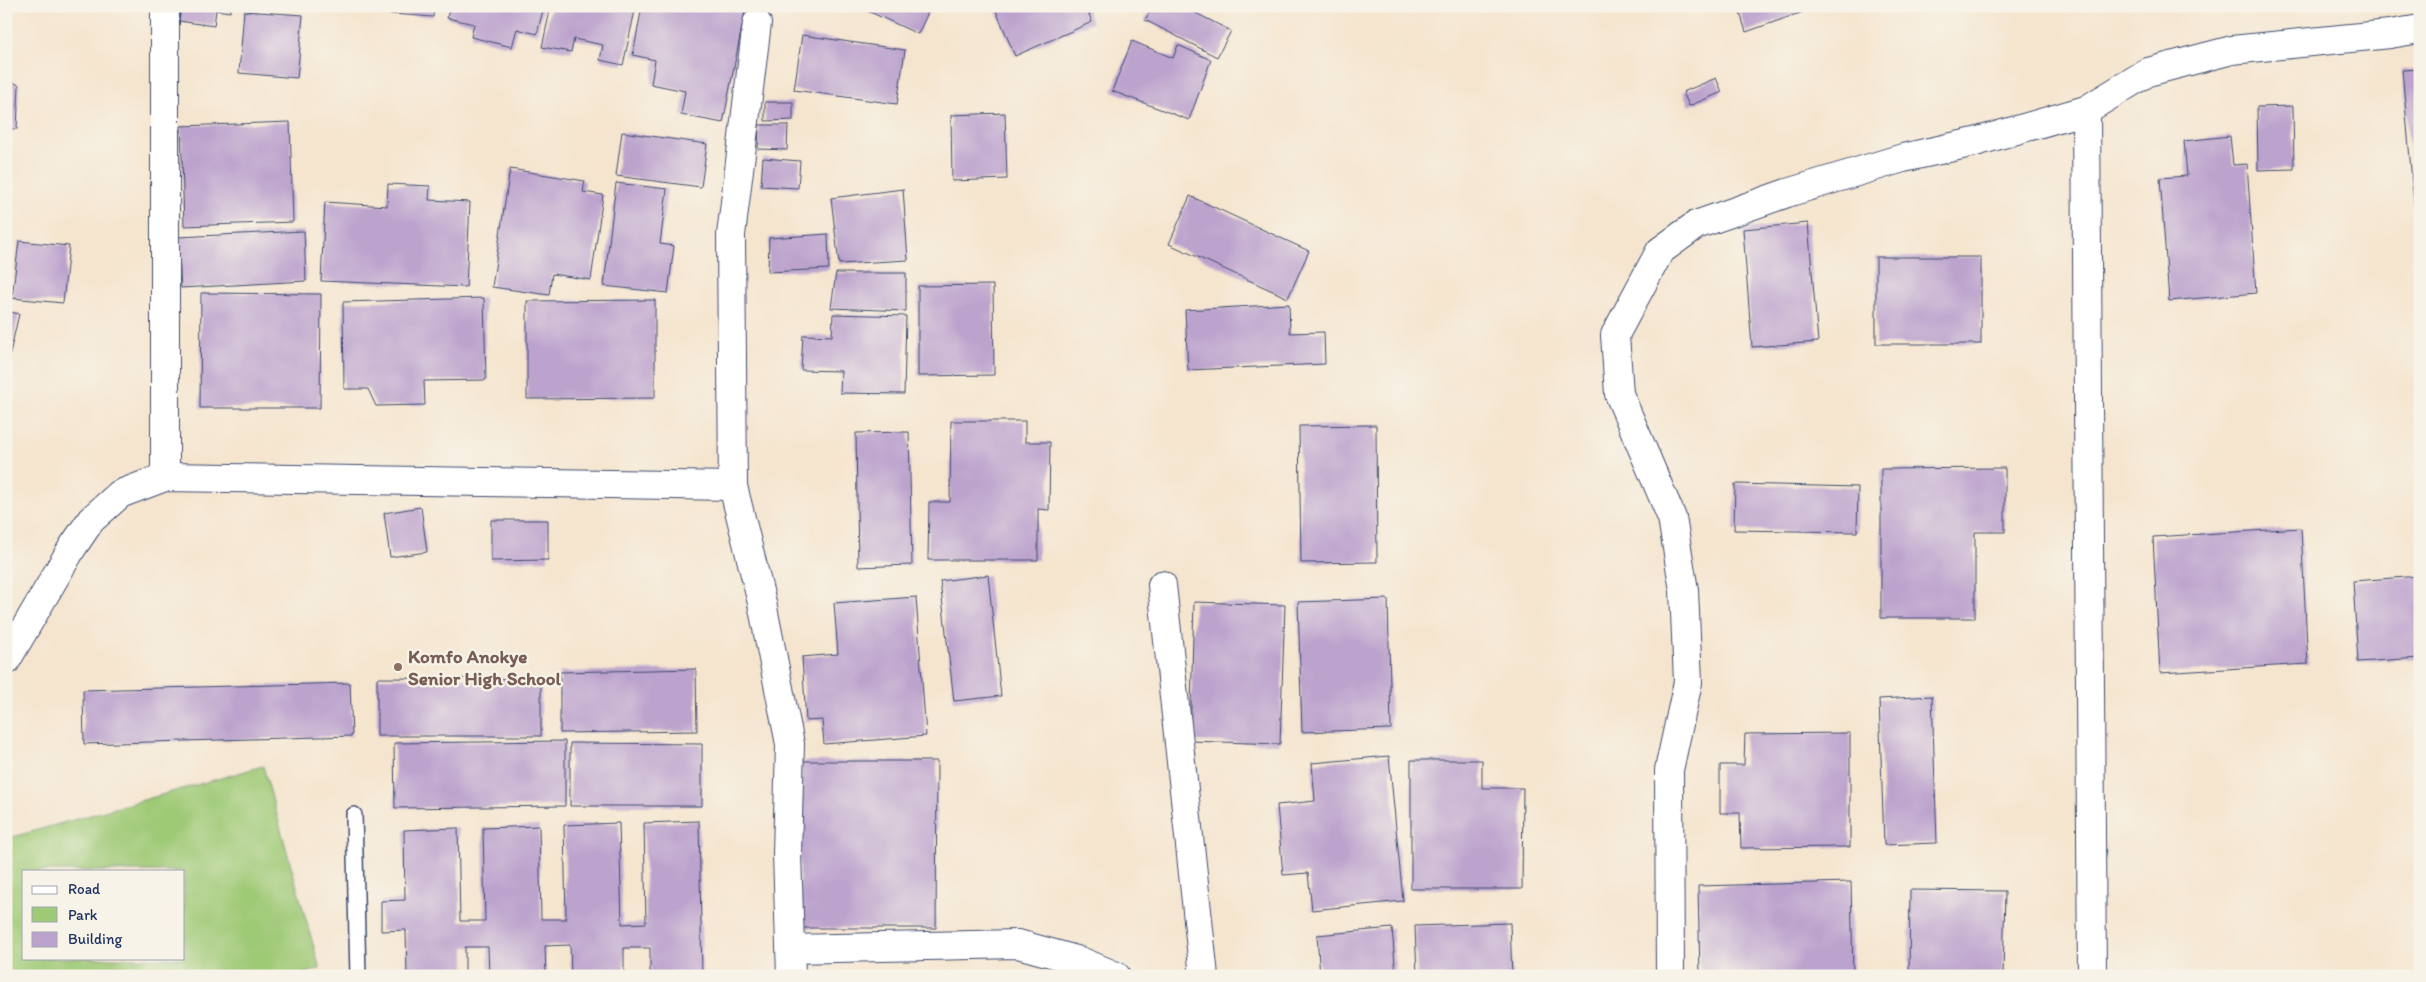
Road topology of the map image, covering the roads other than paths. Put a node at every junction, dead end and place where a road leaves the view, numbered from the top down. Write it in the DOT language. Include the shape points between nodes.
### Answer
graph roads {
  1 [pos="165,6"];
  2 [pos="757,23"];
  3 [pos="2420,29"];
  4 [pos="2086,110"];
  5 [pos="165,477"];
  6 [pos="733,486"];
  7 [pos="1162,585"];
  8 [pos="6,661"];
  9 [pos="354,814"];
  10 [pos="792,949"];
  11 [pos="358,976"];
  12 [pos="791,976"];
  13 [pos="1116,976"];
  14 [pos="1204,976"];
  15 [pos="1670,976"];
  16 [pos="2092,976"];
  1 -- 5 [label="street"];
  2 -- 6 [label="street" via="731,235"];
  3 -- 4 [label="street" via="2232,50 2148,72"];
  4 -- 15 [label="street" via="1975,142 1903,158 1696,225 1660,251 1615,335 1619,394 1672,518 1684,590 1688,682 1670,770"];
  4 -- 16 [label="street"];
  5 -- 6 [label="street"];
  5 -- 8 [label="street" via="120,494 91,520"];
  6 -- 10 [label="street" via="762,603 790,744 787,854"];
  7 -- 14 [label="street"];
  9 -- 11 [label="lane"];
  10 -- 12 [label="street"];
  10 -- 13 [label="street" via="1018,944 1080,961"];
}
